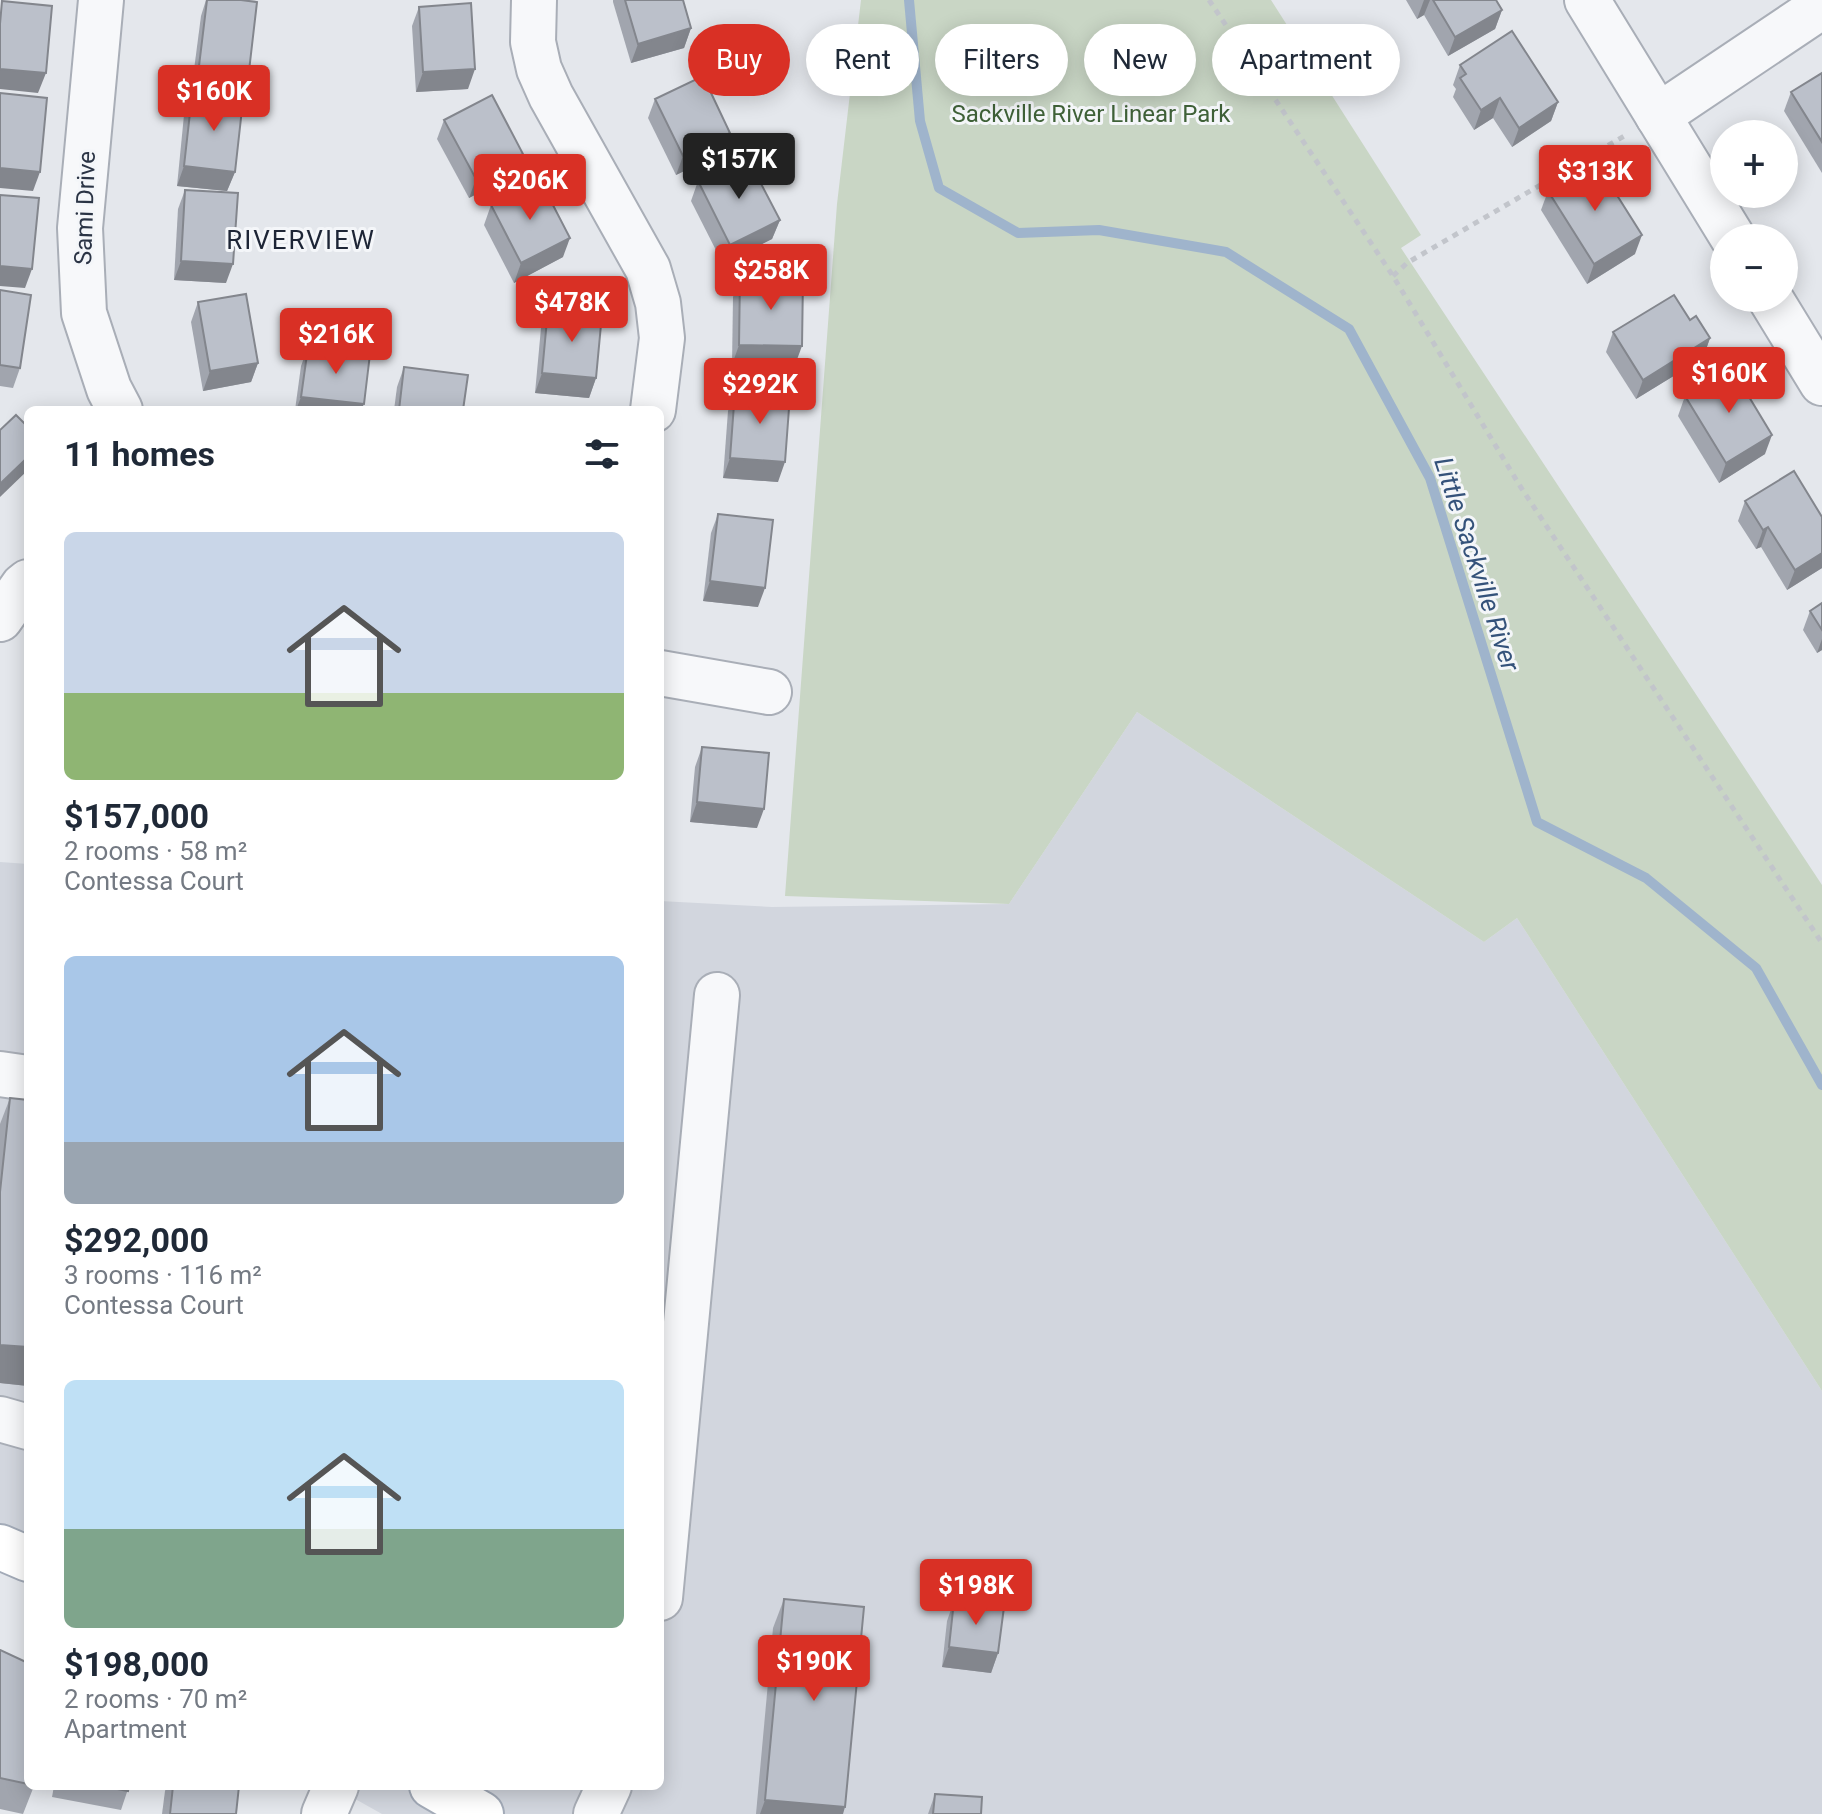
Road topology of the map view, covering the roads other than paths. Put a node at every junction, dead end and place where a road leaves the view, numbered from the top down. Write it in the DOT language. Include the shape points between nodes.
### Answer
graph roads {
  1 [pos="101,0"];
  2 [pos="534,0"];
  3 [pos="1587,0"];
  4 [pos="1822,6"];
  5 [pos="1658,116"];
  6 [pos="1724,224"];
  7 [pos="1779,312"];
  8 [pos="1822,383"];
  9 [pos="118,406"];
  10 [pos="654,406"];
  11 [pos="24,585"];
  12 [pos="0,619"];
  13 [pos="664,674"];
  14 [pos="769,692"];
  15 [pos="717,995"];
  16 [pos="0,1074"];
  17 [pos="24,1077"];
  18 [pos="0,1419"];
  19 [pos="24,1426"];
  20 [pos="0,1547"];
  21 [pos="664,1556"];
  22 [pos="24,1557"];
  23 [pos="334,1790"];
  24 [pos="439,1790"];
  25 [pos="607,1790"];
  26 [pos="324,1814"];
  27 [pos="481,1814"];
  28 [pos="596,1814"];
  1 -- 9 [label="street, Sami Drive" via="80,242 84,313"];
  2 -- 10 [label="street" via="533,42 539,69 648,269 662,338"];
  3 -- 5 [label="street"];
  4 -- 5 [label="street"];
  5 -- 6 [label="street"];
  7 -- 8 [label="street"];
  11 -- 12 [label="street"];
  13 -- 14 [label="street"];
  15 -- 21 [label="street"];
  16 -- 17 [label="street"];
  18 -- 19 [label="street"];
  20 -- 22 [label="main road"];
  23 -- 26 [label="street"];
  24 -- 27 [label="main road"];
  25 -- 28 [label="street"];
}
